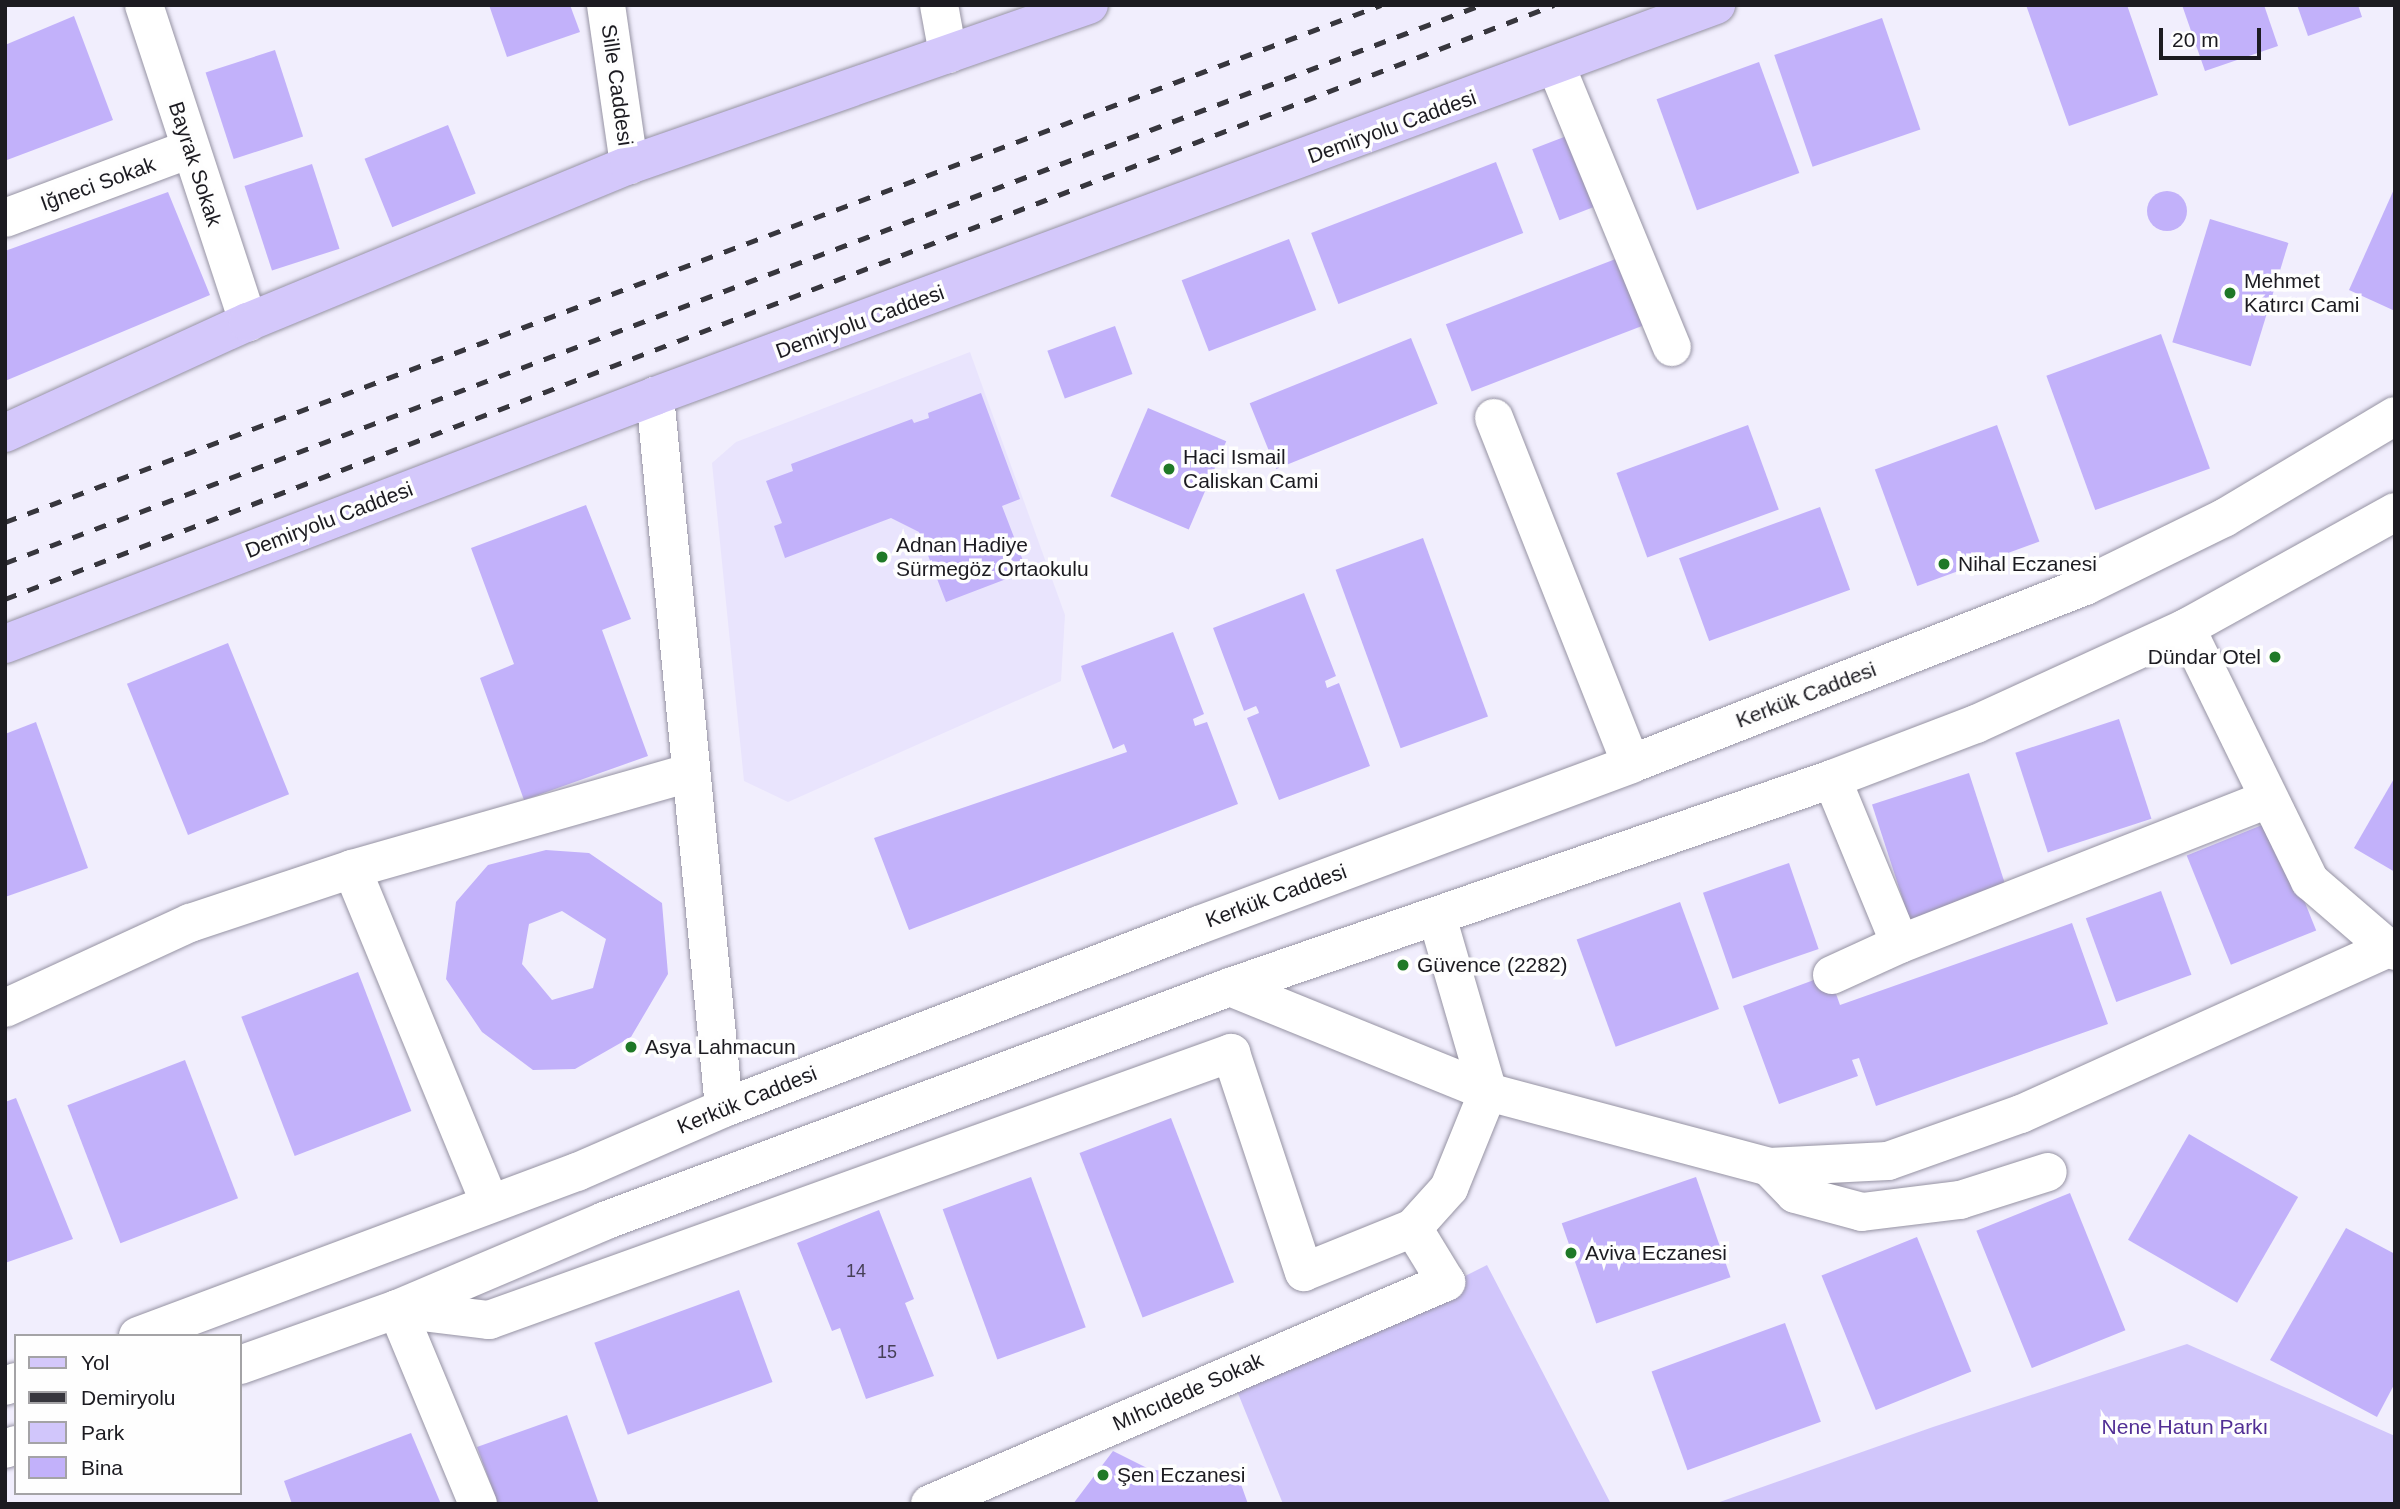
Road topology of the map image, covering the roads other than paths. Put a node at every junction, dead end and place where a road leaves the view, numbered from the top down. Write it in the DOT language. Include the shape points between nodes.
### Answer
graph roads {
  1 [pos="144,5"];
  2 [pos="606,5"];
  3 [pos="939,5"];
  4 [pos="1089,5"];
  5 [pos="1716,5"];
  6 [pos="948,54"];
  7 [pos="1556,66"];
  8 [pos="190,149"];
  9 [pos="629,165"];
  10 [pos="5,218"];
  11 [pos="247,322"];
  12 [pos="1672,347"];
  13 [pos="655,396"];
  14 [pos="2395,416"];
  15 [pos="1494,418"];
  16 [pos="5,433"];
  17 [pos="2395,512"];
  18 [pos="2186,628"];
  19 [pos="5,643"];
  20 [pos="1632,764"];
  21 [pos="690,773"];
  22 [pos="1832,779"];
  23 [pos="2269,799"];
  24 [pos="352,869"];
  25 [pos="1437,916"];
  26 [pos="1900,944"];
  27 [pos="2391,950"];
  28 [pos="1832,975"];
  29 [pos="1230,986"];
  30 [pos="5,1008"];
  31 [pos="1488,1092"];
  32 [pos="724,1108"];
  33 [pos="1769,1167"];
  34 [pos="2048,1172"];
  35 [pos="490,1203"];
  36 [pos="1413,1228"];
  37 [pos="397,1309"];
  38 [pos="143,1334"];
  39 [pos="242,1364"];
  40 [pos="478,1504"];
  41 [pos="930,1504"];
  1 -- 8 [label="street, Bayrak Sokak"];
  2 -- 9 [label="street, Sille Caddesi"];
  3 -- 6 [label="street"];
  4 -- 6 [label="main road"];
  5 -- 7 [label="main road, Demiryolu Caddesi"];
  6 -- 9 [label="main road"];
  7 -- 12 [label="street"];
  7 -- 13 [label="main road, Demiryolu Caddesi"];
  8 -- 10 [label="street, Iğneci Sokak"];
  8 -- 11 [label="street, Bayrak Sokak"];
  9 -- 11 [label="main road"];
  11 -- 16 [label="main road"];
  13 -- 19 [label="main road, Demiryolu Caddesi"];
  13 -- 21 [label="street"];
  14 -- 20 [label="street, Kerkük Caddesi" via="2224,518 2085,586"];
  15 -- 20 [label="street"];
  17 -- 18 [label="street"];
  18 -- 22 [label="street" via="1976,724"];
  18 -- 23 [label="street"];
  20 -- 32 [label="street, Kerkük Caddesi"];
  21 -- 24 [label="street"];
  21 -- 32 [label="street"];
  22 -- 25 [label="street"];
  22 -- 26 [label="street"];
  23 -- 26 [label="street"];
  23 -- 27 [label="street" via="2309,881"];
  24 -- 30 [label="street" via="190,923"];
  24 -- 35 [label="street"];
  25 -- 29 [label="street"];
  25 -- 31 [label="street"];
  26 -- 28 [label="street"];
  27 -- 33 [label="street" via="2021,1114 1888,1161"];
  29 -- 31 [label="street"];
  29 -- 37 [label="street" via="604,1221"];
  31 -- 33 [label="street"];
  31 -- 36 [label="street" via="1449,1188"];
  32 -- 35 [label="street, Kerkük Caddesi" via="577,1172"];
  33 -- 34 [label="street" via="1795,1194 1862,1212 1960,1200"];
  35 -- 38 [label="street, Kerkük Caddesi"];
  36 -- 37 [label="street" via="1304,1272 1231,1053 489,1320"];
  36 -- 41 [label="street, Mıhcıdede Sokak" via="1446,1282"];
  37 -- 39 [label="street"];
  37 -- 40 [label="street"];
}
